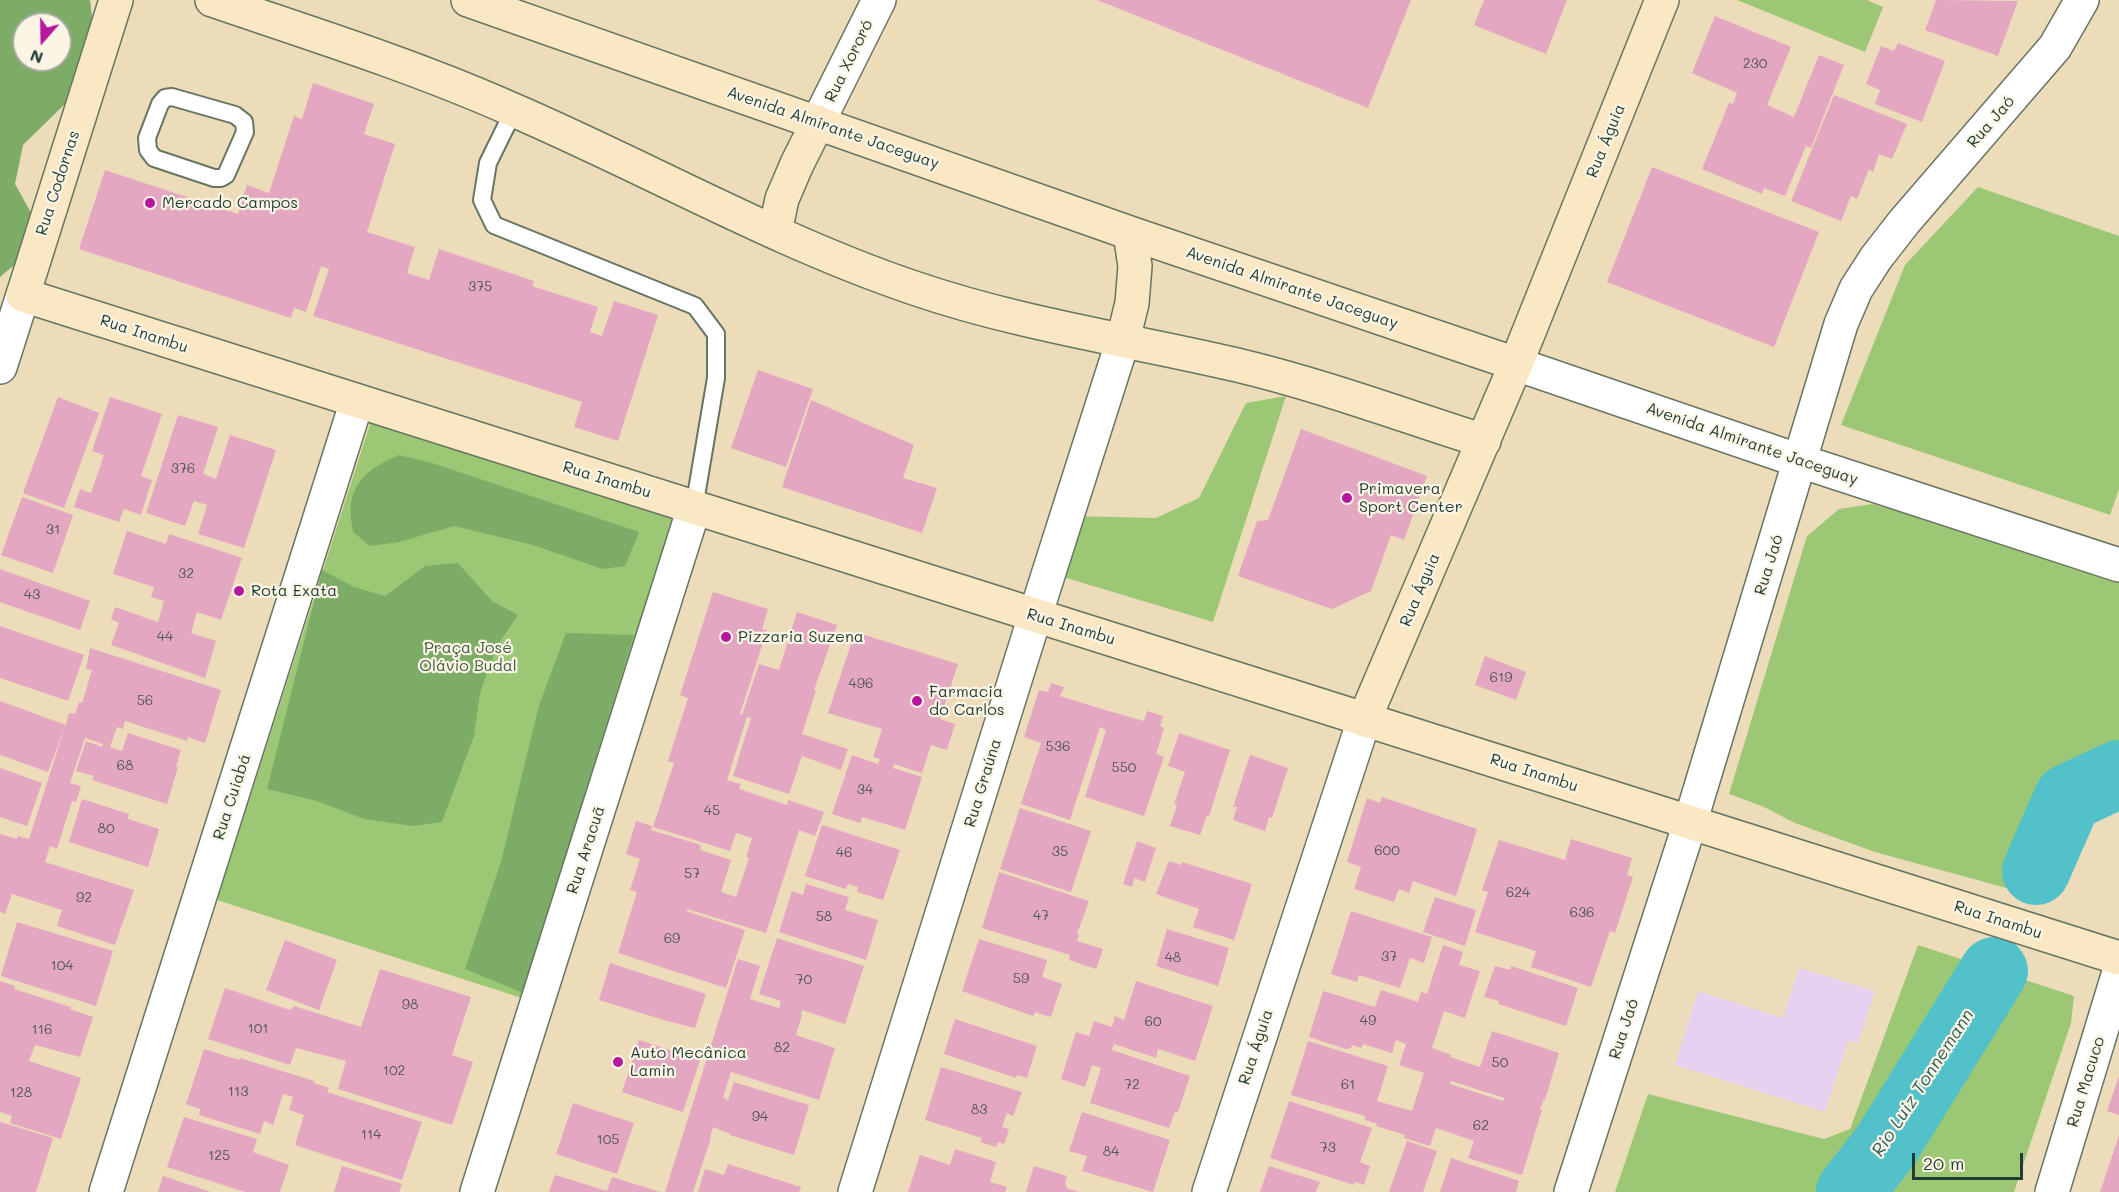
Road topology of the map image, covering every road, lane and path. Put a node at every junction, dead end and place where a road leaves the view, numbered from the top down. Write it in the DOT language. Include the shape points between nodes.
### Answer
graph roads {
  1 [pos="117,0"];
  2 [pos="212,0"];
  3 [pos="468,0"];
  4 [pos="879,0"];
  5 [pos="1662,0"];
  6 [pos="2082,0"];
  7 [pos="160,105"];
  8 [pos="514,110"];
  9 [pos="818,122"];
  10 [pos="775,232"];
  11 [pos="1130,233"];
  12 [pos="22,295"];
  13 [pos="1123,340"];
  14 [pos="1516,364"];
  15 [pos="0,367"];
  16 [pos="357,401"];
  17 [pos="1484,441"];
  18 [pos="1800,461"];
  19 [pos="694,508"];
  20 [pos="2119,565"];
  21 [pos="1035,616"];
  22 [pos="1364,720"];
  23 [pos="1690,823"];
  24 [pos="2119,958"];
  25 [pos="2119,972"];
  26 [pos="106,1192"];
  27 [pos="477,1192"];
  28 [pos="855,1192"];
  29 [pos="1209,1192"];
  30 [pos="1571,1192"];
  31 [pos="2052,1192"];
  1 -- 12 [label="street, Rua Codornas"];
  2 -- 8 [label="street" via="388,60"];
  3 -- 9 [label="street, Avenida Almirante Jaceguay"];
  4 -- 9 [label="street, Rua Xororó"];
  5 -- 14 [label="street, Rua Águia"];
  6 -- 18 [label="street, Rua Jaó" via="2055,47 1905,222 1856,289 1841,324"];
  7 -- 7 [label="lane" via="165,98 172,97 235,115 244,122 245,132 226,174 214,178 154,158 148,150 147,138"];
  8 -- 10 [label="street"];
  8 -- 19 [label="lane" via="488,163 482,200 494,225 695,306 716,334 716,378"];
  9 -- 10 [label="street" via="782,199"];
  9 -- 11 [label="street, Avenida Almirante Jaceguay"];
  10 -- 13 [label="street" via="915,289 1058,328"];
  11 -- 13 [label="street" via="1135,266"];
  11 -- 14 [label="street, Avenida Almirante Jaceguay"];
  12 -- 15 [label="street, Rua Codornas"];
  12 -- 16 [label="street, Rua Inambu"];
  13 -- 17 [label="street" via="1276,375"];
  13 -- 21 [label="street, Rua Graúna"];
  14 -- 17 [label="street, Rua Águia"];
  14 -- 18 [label="street, Avenida Almirante Jaceguay"];
  16 -- 19 [label="street, Rua Inambu"];
  16 -- 26 [label="street, Rua Cuiabá"];
  17 -- 22 [label="street, Rua Águia"];
  18 -- 20 [label="street, Avenida Almirante Jaceguay"];
  18 -- 23 [label="street, Rua Jaó"];
  19 -- 21 [label="street, Rua Inambu"];
  19 -- 27 [label="street, Rua Aracuã"];
  21 -- 22 [label="street, Rua Inambu"];
  21 -- 28 [label="street, Rua Graúna"];
  22 -- 23 [label="street, Rua Inambu"];
  22 -- 29 [label="street, Rua Águia"];
  23 -- 24 [label="street, Rua Inambu"];
  23 -- 30 [label="street, Rua Jaó"];
  25 -- 31 [label="street, Rua Macuco"];
}
